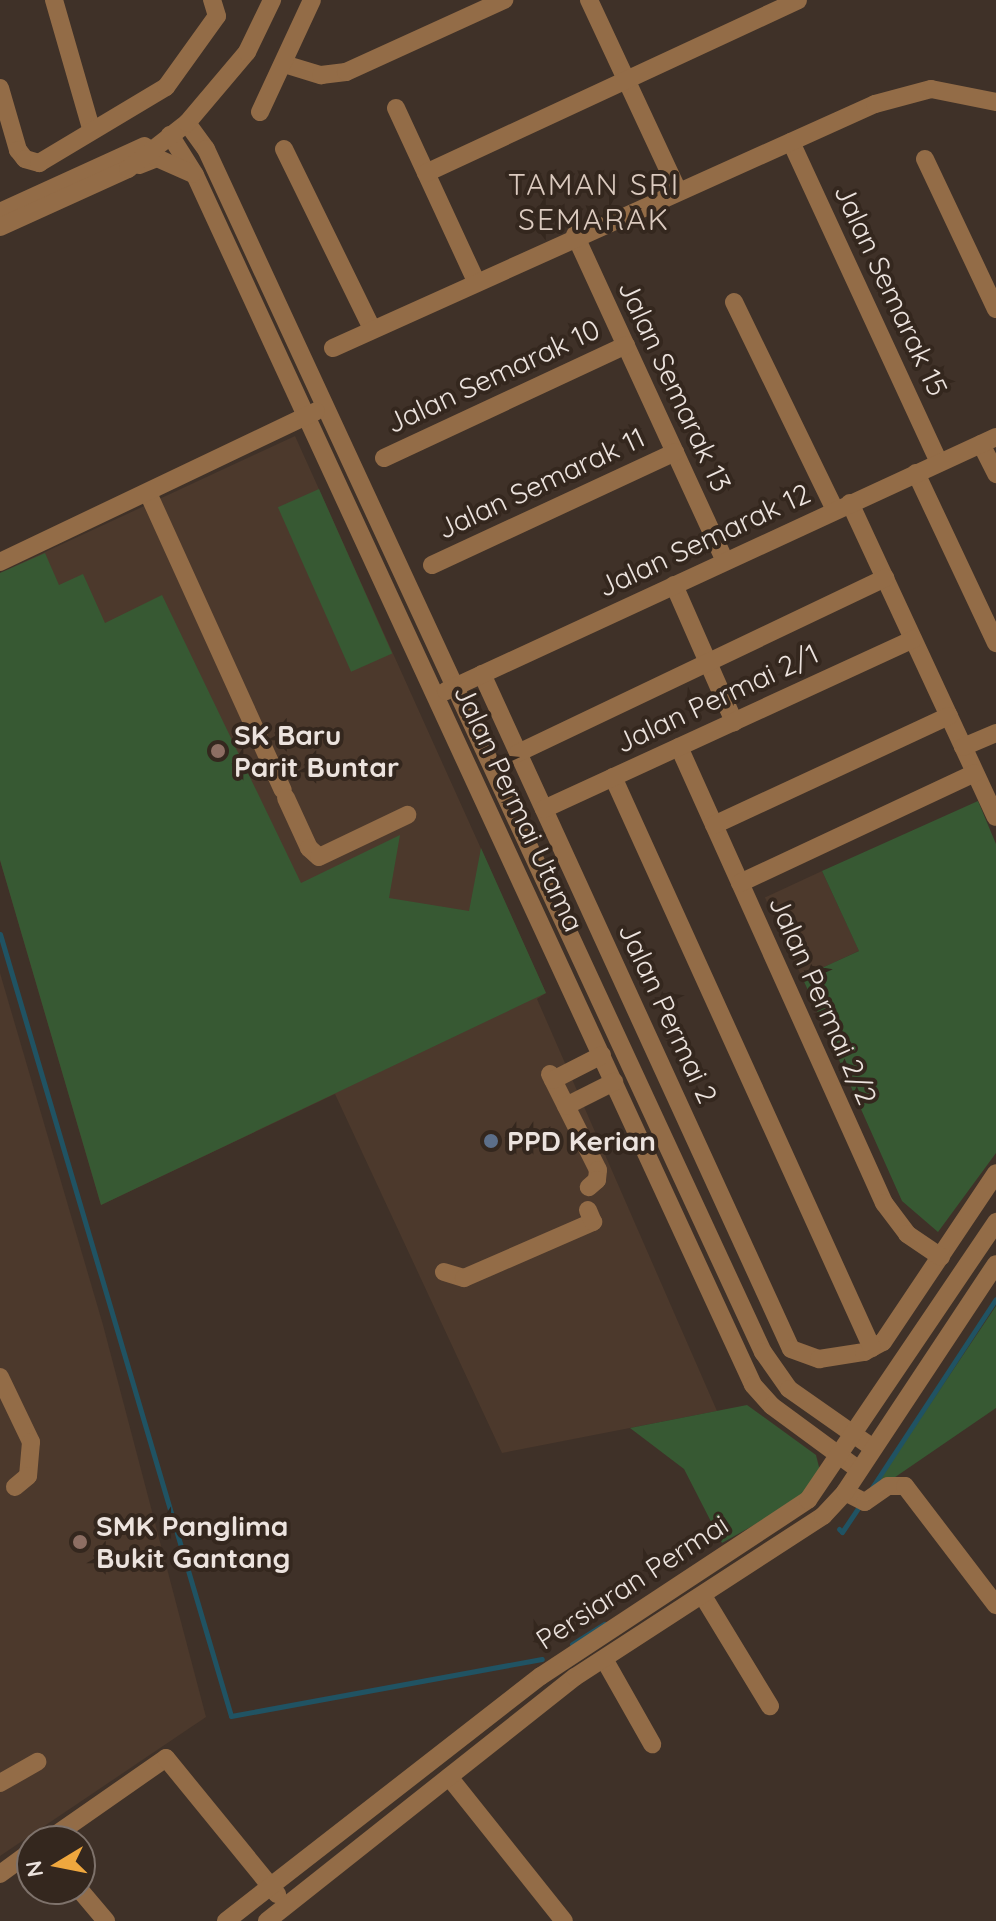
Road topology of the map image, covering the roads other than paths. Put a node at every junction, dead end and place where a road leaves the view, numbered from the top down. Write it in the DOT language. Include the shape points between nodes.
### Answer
graph roads {
  1 [pos="54,0"];
  2 [pos="272,0"];
  3 [pos="312,0"];
  4 [pos="504,0"];
  5 [pos="589,0"];
  6 [pos="798,0"];
  7 [pos="482,5"];
  8 [pos="214,8"];
  9 [pos="284,64"];
  10 [pos="626,80"];
  11 [pos="0,88"];
  12 [pos="996,102"];
  13 [pos="396,108"];
  14 [pos="260,112"];
  15 [pos="187,123"];
  16 [pos="91,128"];
  17 [pos="170,135"];
  18 [pos="791,142"];
  19 [pos="284,149"];
  20 [pos="925,159"];
  21 [pos="128,169"];
  22 [pos="426,173"];
  23 [pos="195,175"];
  24 [pos="678,191"];
  25 [pos="0,212"];
  26 [pos="0,227"];
  27 [pos="575,235"];
  28 [pos="476,281"];
  29 [pos="734,302"];
  30 [pos="996,309"];
  31 [pos="372,329"];
  32 [pos="626,345"];
  33 [pos="333,348"];
  34 [pos="326,407"];
  35 [pos="306,416"];
  36 [pos="989,440"];
  37 [pos="675,452"];
  38 [pos="384,458"];
  39 [pos="939,463"];
  40 [pos="916,473"];
  41 [pos="996,474"];
  42 [pos="148,493"];
  43 [pos="842,506"];
  44 [pos="725,561"];
  45 [pos="0,562"];
  46 [pos="432,565"];
  47 [pos="885,578"];
  48 [pos="674,585"];
  49 [pos="913,639"];
  50 [pos="996,643"];
  51 [pos="708,661"];
  52 [pos="482,674"];
  53 [pos="456,687"];
  54 [pos="436,696"];
  55 [pos="949,716"];
  56 [pos="734,722"];
  57 [pos="996,733"];
  58 [pos="679,747"];
  59 [pos="963,747"];
  60 [pos="518,753"];
  61 [pos="975,773"];
  62 [pos="613,777"];
  63 [pos="544,809"];
  64 [pos="407,815"];
  65 [pos="996,817"];
  66 [pos="714,825"];
  67 [pos="740,883"];
  68 [pos="602,1055"];
  69 [pos="668,1080"];
  70 [pos="614,1082"];
  71 [pos="643,1091"];
  72 [pos="623,1101"];
  73 [pos="566,1106"];
  74 [pos="996,1173"];
  75 [pos="589,1187"];
  76 [pos="588,1210"];
  77 [pos="996,1222"];
  78 [pos="941,1257"];
  79 [pos="996,1264"];
  80 [pos="444,1272"];
  81 [pos="872,1348"];
  82 [pos="0,1377"];
  83 [pos="854,1436"];
  84 [pos="873,1448"];
  85 [pos="840,1456"];
  86 [pos="859,1470"];
  87 [pos="15,1487"];
  88 [pos="845,1492"];
  89 [pos="703,1596"];
  90 [pos="996,1605"];
  91 [pos="604,1659"];
  92 [pos="770,1706"];
  93 [pos="652,1744"];
  94 [pos="37,1762"];
  95 [pos="449,1777"];
  96 [pos="0,1783"];
  97 [pos="70,1825"];
  98 [pos="271,1886"];
  99 [pos="92,1905"];
  100 [pos="286,1905"];
  101 [pos="106,1921"];
  102 [pos="226,1921"];
  103 [pos="267,1921"];
  104 [pos="564,1921"];
  1 -- 16 [label="street"];
  2 -- 15 [label="street" via="247,52"];
  3 -- 9 [label="street"];
  4 -- 7 [label="street"];
  5 -- 10 [label="street"];
  6 -- 10 [label="street"];
  7 -- 9 [label="street" via="346,72 321,75"];
  8 -- 16 [label="street" via="166,87"];
  9 -- 14 [label="street"];
  10 -- 22 [label="street"];
  10 -- 24 [label="street"];
  11 -- 16 [label="street" via="25,159 39,163"];
  12 -- 18 [label="street" via="961,92 899,95"];
  13 -- 22 [label="street"];
  15 -- 17 [label="street"];
  15 -- 34 [label="street, Jalan Permai Utama" via="206,149"];
  17 -- 21 [label="street"];
  17 -- 23 [label="street, Jalan Permai Utama"];
  17 -- 25 [label="street"];
  18 -- 24 [label="street"];
  18 -- 39 [label="street, Jalan Semarak 15"];
  19 -- 31 [label="street"];
  20 -- 30 [label="street"];
  21 -- 23 [label="street" via="157,158"];
  21 -- 26 [label="street"];
  22 -- 28 [label="street"];
  23 -- 35 [label="street, Jalan Permai Utama"];
  24 -- 27 [label="street"];
  27 -- 28 [label="street"];
  27 -- 32 [label="street, Jalan Semarak 13"];
  28 -- 31 [label="street"];
  29 -- 43 [label="street"];
  31 -- 33 [label="street"];
  32 -- 37 [label="street, Jalan Semarak 13"];
  32 -- 38 [label="street, Jalan Semarak 10"];
  34 -- 35 [label="street"];
  34 -- 53 [label="street, Jalan Permai Utama"];
  35 -- 42 [label="street"];
  35 -- 54 [label="street, Jalan Permai Utama"];
  36 -- 39 [label="street, Jalan Semarak 12"];
  36 -- 41 [label="street"];
  37 -- 44 [label="street, Jalan Semarak 13"];
  37 -- 46 [label="street, Jalan Semarak 11"];
  39 -- 40 [label="street, Jalan Semarak 12"];
  40 -- 43 [label="street, Jalan Semarak 12"];
  40 -- 50 [label="street"];
  42 -- 45 [label="street"];
  42 -- 64 [label="street" via="309,848 319,857"];
  43 -- 44 [label="street, Jalan Semarak 12"];
  43 -- 47 [label="street"];
  44 -- 48 [label="street, Jalan Semarak 12"];
  47 -- 49 [label="street"];
  47 -- 51 [label="street"];
  48 -- 51 [label="street"];
  48 -- 52 [label="street, Jalan Semarak 12"];
  49 -- 55 [label="street"];
  49 -- 56 [label="street, Jalan Permai 2/1"];
  51 -- 56 [label="street"];
  51 -- 60 [label="street"];
  52 -- 53 [label="street, Jalan Semarak 12"];
  52 -- 60 [label="street, Jalan Permai 2"];
  53 -- 54 [label="street, Jalan Semarak 12"];
  53 -- 71 [label="street, Jalan Permai Utama"];
  54 -- 68 [label="street, Jalan Permai Utama"];
  55 -- 59 [label="street"];
  55 -- 66 [label="street"];
  56 -- 58 [label="street, Jalan Permai 2/1"];
  57 -- 59 [label="street"];
  58 -- 62 [label="street, Jalan Permai 2/1"];
  58 -- 66 [label="street, Jalan Permai 2/2"];
  59 -- 61 [label="street"];
  60 -- 63 [label="street, Jalan Permai 2"];
  61 -- 65 [label="street"];
  61 -- 67 [label="street"];
  62 -- 63 [label="street, Jalan Permai 2/1"];
  62 -- 81 [label="street"];
  63 -- 69 [label="street, Jalan Permai 2"];
  66 -- 67 [label="street, Jalan Permai 2/2"];
  67 -- 78 [label="street, Jalan Permai 2/2" via="884,1203 907,1234"];
  68 -- 70 [label="street, Jalan Permai Utama"];
  68 -- 73 [label="street" via="551,1077"];
  69 -- 71 [label="street"];
  69 -- 81 [label="street, Jalan Permai 2" via="791,1349 819,1359"];
  70 -- 72 [label="street, Jalan Permai Utama"];
  70 -- 73 [label="street"];
  71 -- 72 [label="street"];
  71 -- 83 [label="street, Jalan Permai Utama" via="763,1352 789,1389"];
  72 -- 85 [label="street, Jalan Permai Utama" via="753,1385 772,1406"];
  73 -- 75 [label="street" via="598,1170"];
  74 -- 78 [label="street"];
  76 -- 80 [label="street" via="593,1222 464,1278"];
  77 -- 83 [label="street, Persiaran Permai"];
  78 -- 81 [label="street" via="883,1342"];
  79 -- 84 [label="street, Persiaran Permai"];
  82 -- 87 [label="street" via="31,1442 28,1476"];
  83 -- 84 [label="street, Jalan Permai Utama"];
  83 -- 85 [label="street, Persiaran Permai"];
  84 -- 86 [label="street, Persiaran Permai"];
  85 -- 86 [label="street, Jalan Permai Utama"];
  85 -- 98 [label="street, Persiaran Permai" via="808,1500 541,1676"];
  86 -- 88 [label="street, Persiaran Permai"];
  88 -- 89 [label="street, Persiaran Permai" via="823,1516"];
  88 -- 90 [label="street" via="865,1502 888,1486 905,1486 965,1572"];
  89 -- 91 [label="street, Persiaran Permai"];
  89 -- 92 [label="street"];
  91 -- 93 [label="street"];
  91 -- 95 [label="street, Persiaran Permai"];
  94 -- 96 [label="street"];
  95 -- 100 [label="street, Persiaran Permai"];
  95 -- 104 [label="street"];
  97 -- 98 [label="street" via="166,1758"];
  98 -- 100 [label="street"];
  98 -- 102 [label="street, Persiaran Permai"];
  99 -- 101 [label="street"];
  100 -- 103 [label="street, Persiaran Permai"];
}
